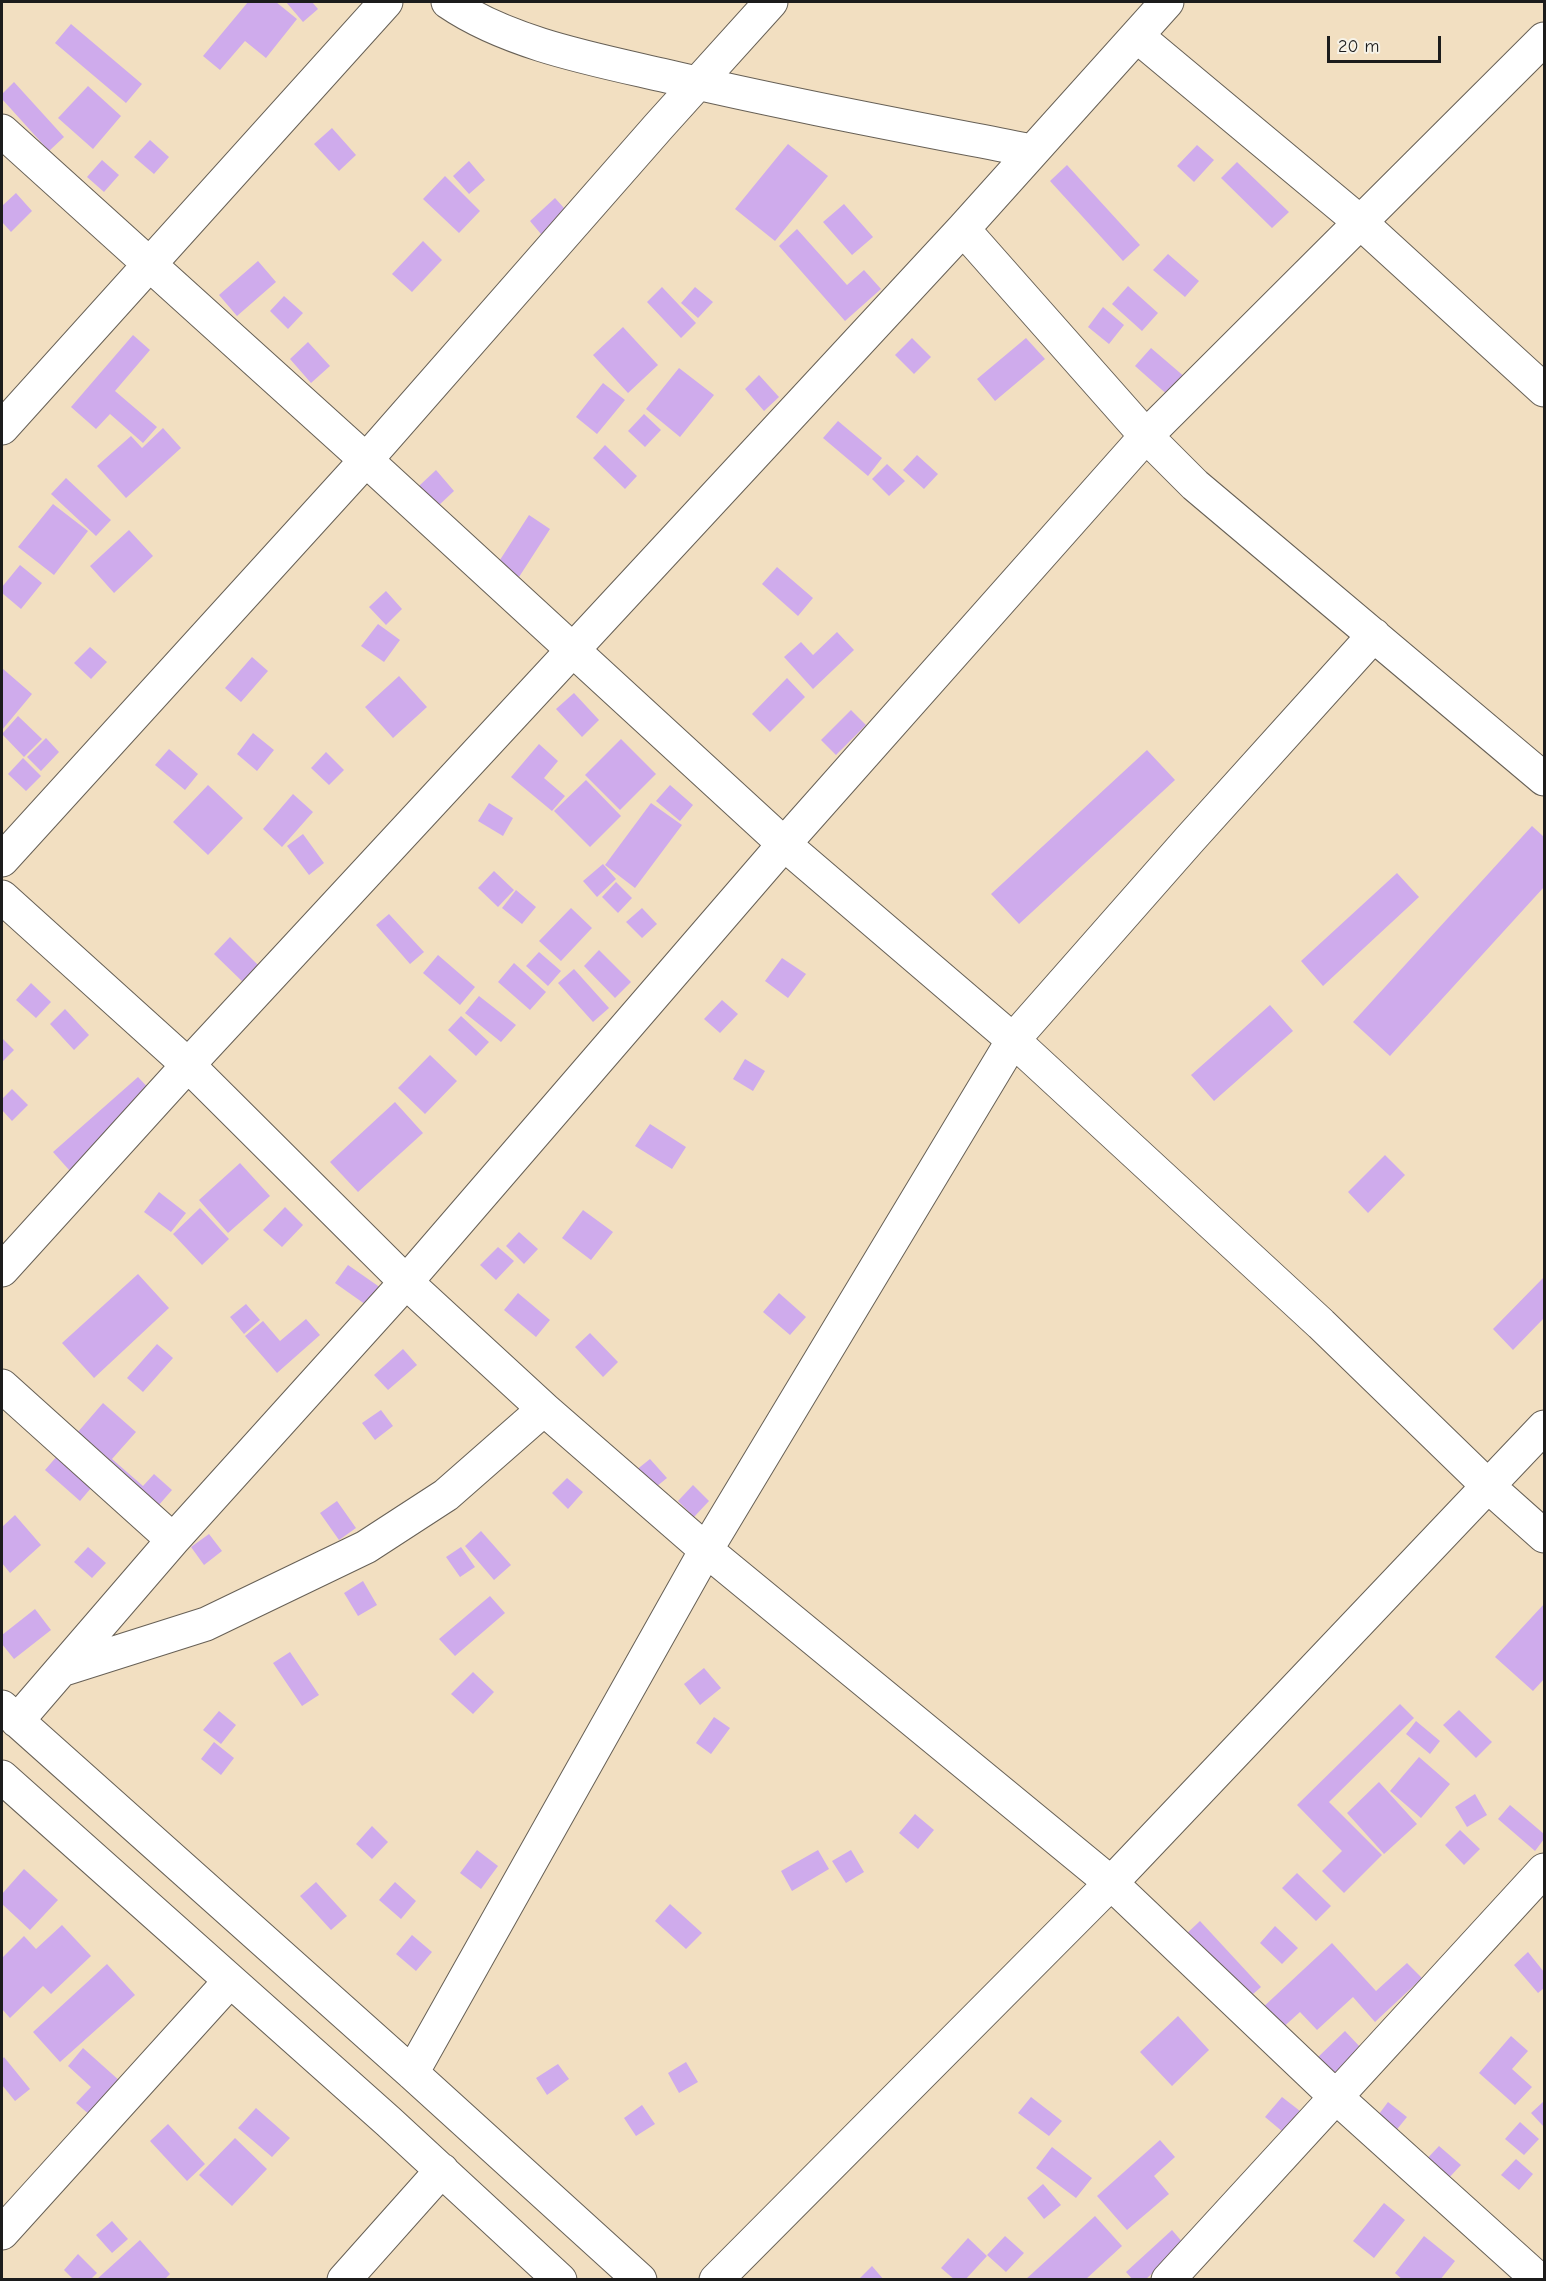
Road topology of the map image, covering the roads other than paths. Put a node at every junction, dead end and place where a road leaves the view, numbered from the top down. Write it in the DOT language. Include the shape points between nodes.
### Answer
graph roads {
  1 [pos="386,2"];
  2 [pos="448,2"];
  3 [pos="771,2"];
  4 [pos="1167,2"];
  5 [pos="1137,36"];
  6 [pos="1545,39"];
  7 [pos="697,84"];
  8 [pos="2,131"];
  9 [pos="1032,152"];
  10 [pos="1360,222"];
  11 [pos="963,229"];
  12 [pos="150,265"];
  13 [pos="1545,390"];
  14 [pos="2,428"];
  15 [pos="1146,436"];
  16 [pos="366,460"];
  17 [pos="1374,635"];
  18 [pos="572,650"];
  19 [pos="1545,779"];
  20 [pos="784,844"];
  21 [pos="2,860"];
  22 [pos="2,897"];
  23 [pos="1013,1040"];
  24 [pos="188,1065"];
  25 [pos="2,1270"];
  26 [pos="406,1282"];
  27 [pos="2,1386"];
  28 [pos="544,1409"];
  29 [pos="1545,1426"];
  30 [pos="1488,1486"];
  31 [pos="1545,1536"];
  32 [pos="173,1540"];
  33 [pos="706,1550"];
  34 [pos="62,1670"];
  35 [pos="9,1714"];
  36 [pos="2,1779"];
  37 [pos="1545,1870"];
  38 [pos="1110,1883"];
  39 [pos="231,1981"];
  40 [pos="412,2073"];
  41 [pos="1336,2097"];
  42 [pos="442,2170"];
  43 [pos="2,2233"];
  44 [pos="344,2280"];
  45 [pos="560,2280"];
  46 [pos="640,2280"];
  47 [pos="716,2280"];
  48 [pos="1168,2280"];
  49 [pos="1539,2280"];
  1 -- 12 [label="street"];
  2 -- 7 [label="street" via="512,34"];
  3 -- 7 [label="street"];
  4 -- 5 [label="street"];
  5 -- 9 [label="street"];
  5 -- 10 [label="street"];
  6 -- 10 [label="street"];
  7 -- 9 [label="street"];
  7 -- 16 [label="street"];
  8 -- 12 [label="street"];
  9 -- 11 [label="street"];
  10 -- 13 [label="street"];
  10 -- 15 [label="street"];
  11 -- 15 [label="street"];
  11 -- 18 [label="street"];
  12 -- 14 [label="street"];
  12 -- 16 [label="street"];
  15 -- 17 [label="street" via="1195,485"];
  15 -- 20 [label="street"];
  16 -- 18 [label="street"];
  16 -- 21 [label="street"];
  17 -- 19 [label="street"];
  17 -- 23 [label="street"];
  18 -- 20 [label="street"];
  18 -- 24 [label="street"];
  20 -- 23 [label="street"];
  20 -- 26 [label="street"];
  22 -- 24 [label="street"];
  23 -- 30 [label="street" via="1321,1324"];
  23 -- 33 [label="street"];
  24 -- 25 [label="street"];
  24 -- 26 [label="street"];
  26 -- 28 [label="street"];
  26 -- 32 [label="street"];
  27 -- 32 [label="street"];
  28 -- 33 [label="street"];
  28 -- 34 [label="street" via="446,1495 366,1547 206,1624"];
  29 -- 30 [label="street"];
  30 -- 31 [label="street"];
  30 -- 38 [label="street"];
  32 -- 34 [label="street"];
  33 -- 38 [label="street"];
  33 -- 40 [label="street"];
  34 -- 35 [label="street"];
  35 -- 40 [label="street"];
  36 -- 39 [label="street"];
  37 -- 41 [label="street"];
  38 -- 41 [label="street"];
  38 -- 47 [label="street"];
  39 -- 42 [label="street"];
  39 -- 43 [label="street"];
  40 -- 46 [label="street"];
  41 -- 48 [label="street"];
  41 -- 49 [label="street"];
  42 -- 44 [label="street"];
  42 -- 45 [label="street"];
}
